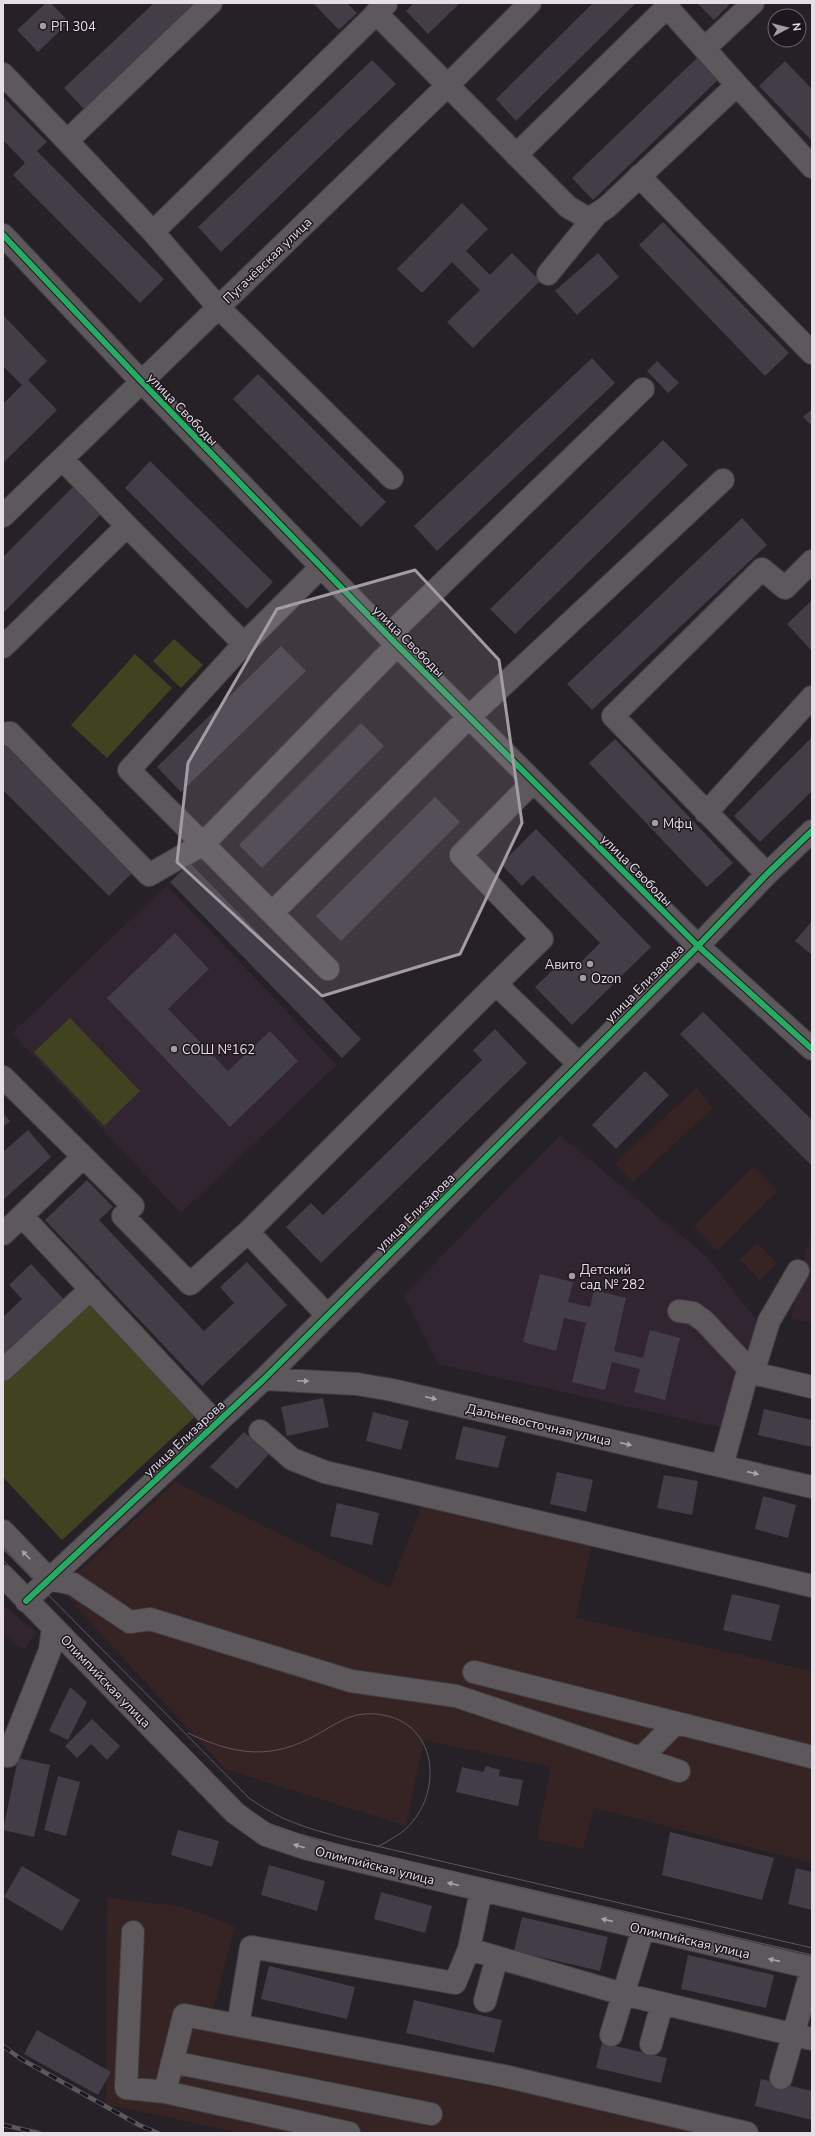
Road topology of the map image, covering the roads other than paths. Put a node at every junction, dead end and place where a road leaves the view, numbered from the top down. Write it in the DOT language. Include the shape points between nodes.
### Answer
graph roads {
  1 [pos="211,3"];
  2 [pos="530,3"];
  3 [pos="753,3"];
  4 [pos="381,8"];
  5 [pos="705,48"];
  6 [pos="3,74"];
  7 [pos="737,85"];
  8 [pos="447,86"];
  9 [pos="67,141"];
  10 [pos="516,155"];
  11 [pos="812,167"];
  12 [pos="639,176"];
  13 [pos="596,215"];
  14 [pos="153,232"];
  15 [pos="3,235"];
  16 [pos="548,274"];
  17 [pos="218,307"];
  18 [pos="812,352"];
  19 [pos="141,382"];
  20 [pos="643,389"];
  21 [pos="62,459"];
  22 [pos="392,478"];
  23 [pos="723,480"];
  24 [pos="3,516"];
  25 [pos="127,526"];
  26 [pos="812,561"];
  27 [pos="321,567"];
  28 [pos="392,640"];
  29 [pos="244,644"];
  30 [pos="3,647"];
  31 [pos="812,696"];
  32 [pos="469,717"];
  33 [pos="3,734"];
  34 [pos="533,782"];
  35 [pos="706,813"];
  36 [pos="812,832"];
  37 [pos="203,844"];
  38 [pos="767,874"];
  39 [pos="272,913"];
  40 [pos="698,946"];
  41 [pos="328,969"];
  42 [pos="496,984"];
  43 [pos="812,1049"];
  44 [pos="579,1064"];
  45 [pos="3,1077"];
  46 [pos="83,1157"];
  47 [pos="22,1216"];
  48 [pos="248,1232"];
  49 [pos="3,1234"];
  50 [pos="798,1271"];
  51 [pos="91,1289"];
  52 [pos="679,1311"];
  53 [pos="327,1315"];
  54 [pos="3,1370"];
  55 [pos="753,1373"];
  56 [pos="264,1379"];
  57 [pos="812,1387"];
  58 [pos="216,1423"];
  59 [pos="260,1431"];
  60 [pos="722,1466"];
  61 [pos="812,1487"];
  62 [pos="3,1531"];
  63 [pos="3,1576"];
  64 [pos="49,1579"];
  65 [pos="812,1586"];
  66 [pos="26,1601"];
  67 [pos="53,1627"];
  68 [pos="474,1672"];
  69 [pos="676,1723"];
  70 [pos="8,1756"];
  71 [pos="812,1757"];
  72 [pos="641,1758"];
  73 [pos="679,1771"];
  74 [pos="481,1891"];
  75 [pos="643,1929"];
  76 [pos="132,1932"];
  77 [pos="470,1949"];
  78 [pos="497,1957"];
  79 [pos="812,1968"];
  80 [pos="624,1994"];
  81 [pos="485,2000"];
  82 [pos="662,2004"];
  83 [pos="238,2025"];
  84 [pos="611,2034"];
  85 [pos="802,2037"];
  86 [pos="651,2044"];
  87 [pos="172,2062"];
  88 [pos="781,2078"];
  89 [pos="165,2092"];
  90 [pos="431,2114"];
  91 [pos="350,2133"];
  92 [pos="747,2133"];
  1 -- 9 [label="street"];
  2 -- 8 [label="street, Пугачёвская улица"];
  3 -- 5 [label="street"];
  4 -- 8 [label="street"];
  4 -- 14 [label="street"];
  5 -- 7 [label="street"];
  5 -- 10 [label="street" via="667,7"];
  6 -- 9 [label="street"];
  7 -- 11 [label="street"];
  7 -- 12 [label="street"];
  8 -- 10 [label="street"];
  8 -- 17 [label="street, Пугачёвская улица"];
  9 -- 14 [label="street"];
  10 -- 13 [label="street" via="568,207 589,219"];
  12 -- 13 [label="street"];
  12 -- 18 [label="street"];
  13 -- 16 [label="street"];
  14 -- 17 [label="street"];
  15 -- 19 [label="street, улица Свободы"];
  17 -- 19 [label="street, Пугачёвская улица"];
  17 -- 22 [label="street"];
  19 -- 21 [label="street, Пугачёвская улица"];
  19 -- 27 [label="street, улица Свободы"];
  20 -- 28 [label="street"];
  21 -- 24 [label="street, Пугачёвская улица"];
  21 -- 25 [label="street"];
  23 -- 32 [label="street"];
  25 -- 29 [label="street"];
  25 -- 30 [label="street"];
  26 -- 35 [label="street" via="785,588 762,569 613,716"];
  27 -- 28 [label="street, улица Свободы"];
  27 -- 29 [label="street"];
  28 -- 32 [label="street, улица Свободы"];
  28 -- 37 [label="street"];
  29 -- 37 [label="street" via="129,770"];
  31 -- 35 [label="street"];
  32 -- 34 [label="street, улица Свободы"];
  32 -- 39 [label="street"];
  33 -- 37 [label="street" via="10,733 149,875"];
  34 -- 40 [label="street, улица Свободы"];
  34 -- 42 [label="street" via="461,855 542,939"];
  35 -- 38 [label="street"];
  36 -- 38 [label="street, улица Елизарова"];
  37 -- 39 [label="street"];
  38 -- 40 [label="street, улица Елизарова"];
  39 -- 41 [label="street"];
  40 -- 43 [label="street, улица Свободы"];
  40 -- 44 [label="street, улица Елизарова"];
  42 -- 44 [label="street"];
  42 -- 48 [label="street"];
  44 -- 53 [label="street, улица Елизарова"];
  45 -- 46 [label="street"];
  46 -- 47 [label="street"];
  46 -- 48 [label="street" via="133,1206 123,1216 190,1284"];
  47 -- 49 [label="street"];
  47 -- 51 [label="street"];
  48 -- 53 [label="street"];
  50 -- 55 [label="street" via="769,1321"];
  51 -- 54 [label="street"];
  51 -- 58 [label="street"];
  52 -- 55 [label="street" via="693,1313 704,1321"];
  53 -- 56 [label="street, улица Елизарова"];
  55 -- 57 [label="street"];
  55 -- 60 [label="street" via="746,1378"];
  56 -- 58 [label="street, улица Елизарова"];
  56 -- 60 [label="street, Дальневосточная улица, one-way" via="357,1384 392,1390"];
  58 -- 64 [label="street, улица Елизарова"];
  59 -- 65 [label="street" via="292,1459 325,1472"];
  60 -- 61 [label="street, Дальневосточная улица, one-way"];
  64 -- 62 [label="street, one-way"];
  63 -- 66 [label="street, Олимпийская улица"];
  64 -- 66 [label="street, улица Елизарова"];
  64 -- 72 [label="street" via="73,1584 130,1622 150,1619 351,1681 456,1696"];
  66 -- 67 [label="street, Олимпийская улица"];
  67 -- 70 [label="street" via="50,1650"];
  74 -- 67 [label="street, Олимпийская улица, one-way" via="266,1835 231,1808"];
  68 -- 69 [label="street"];
  69 -- 71 [label="street"];
  69 -- 72 [label="street"];
  72 -- 73 [label="street"];
  75 -- 74 [label="street, Олимпийская улица, one-way"];
  74 -- 77 [label="street"];
  79 -- 75 [label="street, Олимпийская улица, one-way"];
  75 -- 80 [label="street"];
  76 -- 89 [label="street" via="126,2088"];
  77 -- 78 [label="street"];
  77 -- 83 [label="street" via="455,1983 251,1947"];
  78 -- 80 [label="street"];
  78 -- 81 [label="street"];
  79 -- 85 [label="street"];
  80 -- 82 [label="street"];
  80 -- 84 [label="street"];
  82 -- 85 [label="street"];
  82 -- 86 [label="street"];
  83 -- 87 [label="street" via="184,2015"];
  83 -- 92 [label="street" via="504,2076"];
  85 -- 88 [label="street"];
  87 -- 89 [label="street"];
  87 -- 90 [label="street"];
  89 -- 91 [label="street"];
}
